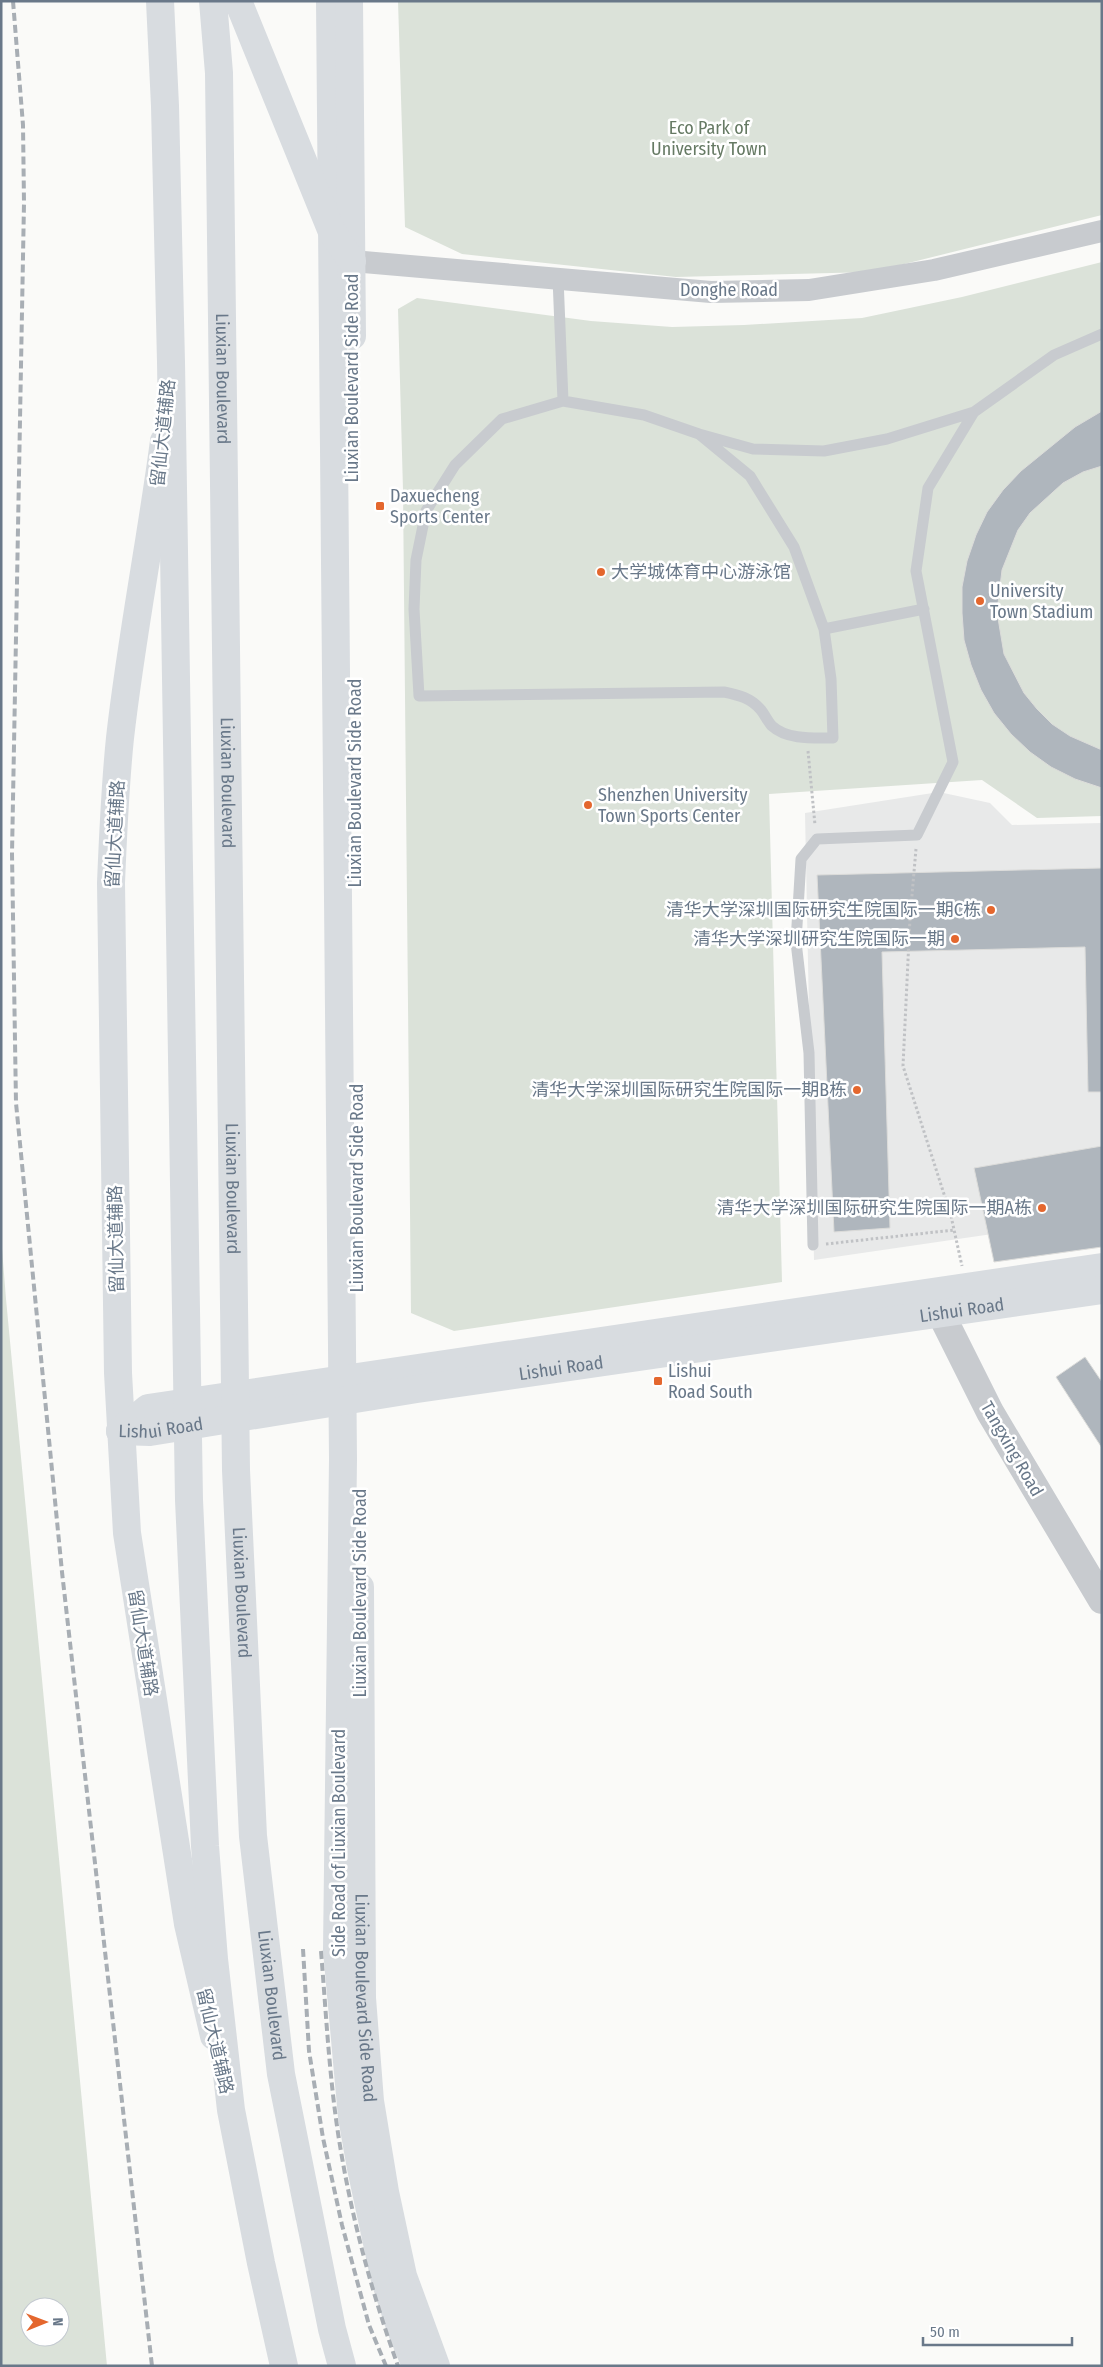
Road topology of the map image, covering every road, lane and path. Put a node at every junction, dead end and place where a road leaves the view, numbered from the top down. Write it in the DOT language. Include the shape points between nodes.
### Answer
graph roads {
  1 [pos="160,1"];
  2 [pos="213,1"];
  3 [pos="238,1"];
  4 [pos="330,1"];
  5 [pos="349,1"];
  6 [pos="1102,231"];
  7 [pos="332,232"];
  8 [pos="352,261"];
  9 [pos="558,278"];
  10 [pos="1102,334"];
  11 [pos="171,362"];
  12 [pos="563,401"];
  13 [pos="974,412"];
  14 [pos="699,434"];
  15 [pos="924,609"];
  16 [pos="824,629"];
  17 [pos="807,738"];
  18 [pos="917,836"];
  19 [pos="816,839"];
  20 [pos="954,1230"];
  21 [pos="813,1245"];
  22 [pos="1102,1267"];
  23 [pos="968,1288"];
  24 [pos="1102,1290"];
  25 [pos="935,1304"];
  26 [pos="350,1389"];
  27 [pos="120,1431"];
  28 [pos="1102,1600"];
  29 [pos="231,2110"];
  30 [pos="284,2366"];
  31 [pos="342,2366"];
  32 [pos="416,2366"];
  33 [pos="436,2366"];
  1 -- 11 [label="main road"];
  2 -- 31 [label="main road, Liuxian Boulevard" via="219,93 236,1470 253,1836 281,2074"];
  3 -- 7 [label="main road"];
  4 -- 7 [label="main road, Liuxian Boulevard Side Road"];
  5 -- 8 [label="main road, Liuxian Boulevard Side Road"];
  6 -- 9 [label="street, Donghe Road" via="934,270 809,290 711,292"];
  7 -- 8 [label="main road"];
  7 -- 26 [label="main road, Liuxian Boulevard Side Road"];
  8 -- 9 [label="street, Donghe Road"];
  8 -- 26 [label="main road, Liuxian Boulevard Side Road"];
  9 -- 12 [label="lane"];
  10 -- 13 [label="lane" via="1054,355"];
  11 -- 27 [label="main road, 留仙大道辅路" via="159,481 120,739 114,824 112,882"];
  11 -- 29 [label="main road" via="189,1500 205,1846"];
  12 -- 14 [label="lane" via="644,415"];
  12 -- 17 [label="lane" via="502,419 455,465 426,511 416,560 419,696 724,692 745,696 773,727"];
  13 -- 14 [label="lane" via="888,439 824,451 753,449"];
  13 -- 15 [label="lane" via="928,488 916,571"];
  14 -- 16 [label="lane" via="750,476 794,547"];
  15 -- 16 [label="lane"];
  15 -- 18 [label="lane" via="953,762"];
  16 -- 17 [label="lane" via="832,738"];
  17 -- 19 [label="path"];
  18 -- 19 [label="lane"];
  18 -- 20 [label="path" via="903,1066"];
  19 -- 21 [label="lane" via="801,859 796,942 809,1053"];
  20 -- 21 [label="path"];
  20 -- 23 [label="path"];
  22 -- 23 [label="main road, Lishui Road"];
  23 -- 25 [label="main road, Lishui Road"];
  24 -- 25 [label="main road, Lishui Road"];
  25 -- 26 [label="main road, Lishui Road"];
  25 -- 28 [label="street, Tangxing Road" via="990,1412"];
  26 -- 27 [label="main road, Lishui Road" via="148,1408"];
  26 -- 32 [label="main road, Side Road of Liuxian Boulevard" via="337,1950 352,2118 360,2168 385,2280"];
  26 -- 33 [label="main road, Liuxian Boulevard Side Road" via="359,1457 362,1998 370,2101 385,2192 404,2276"];
  27 -- 29 [label="main road, 留仙大道辅路" via="132,1575 188,1924"];
  29 -- 30 [label="main road" via="260,2263"];
}
